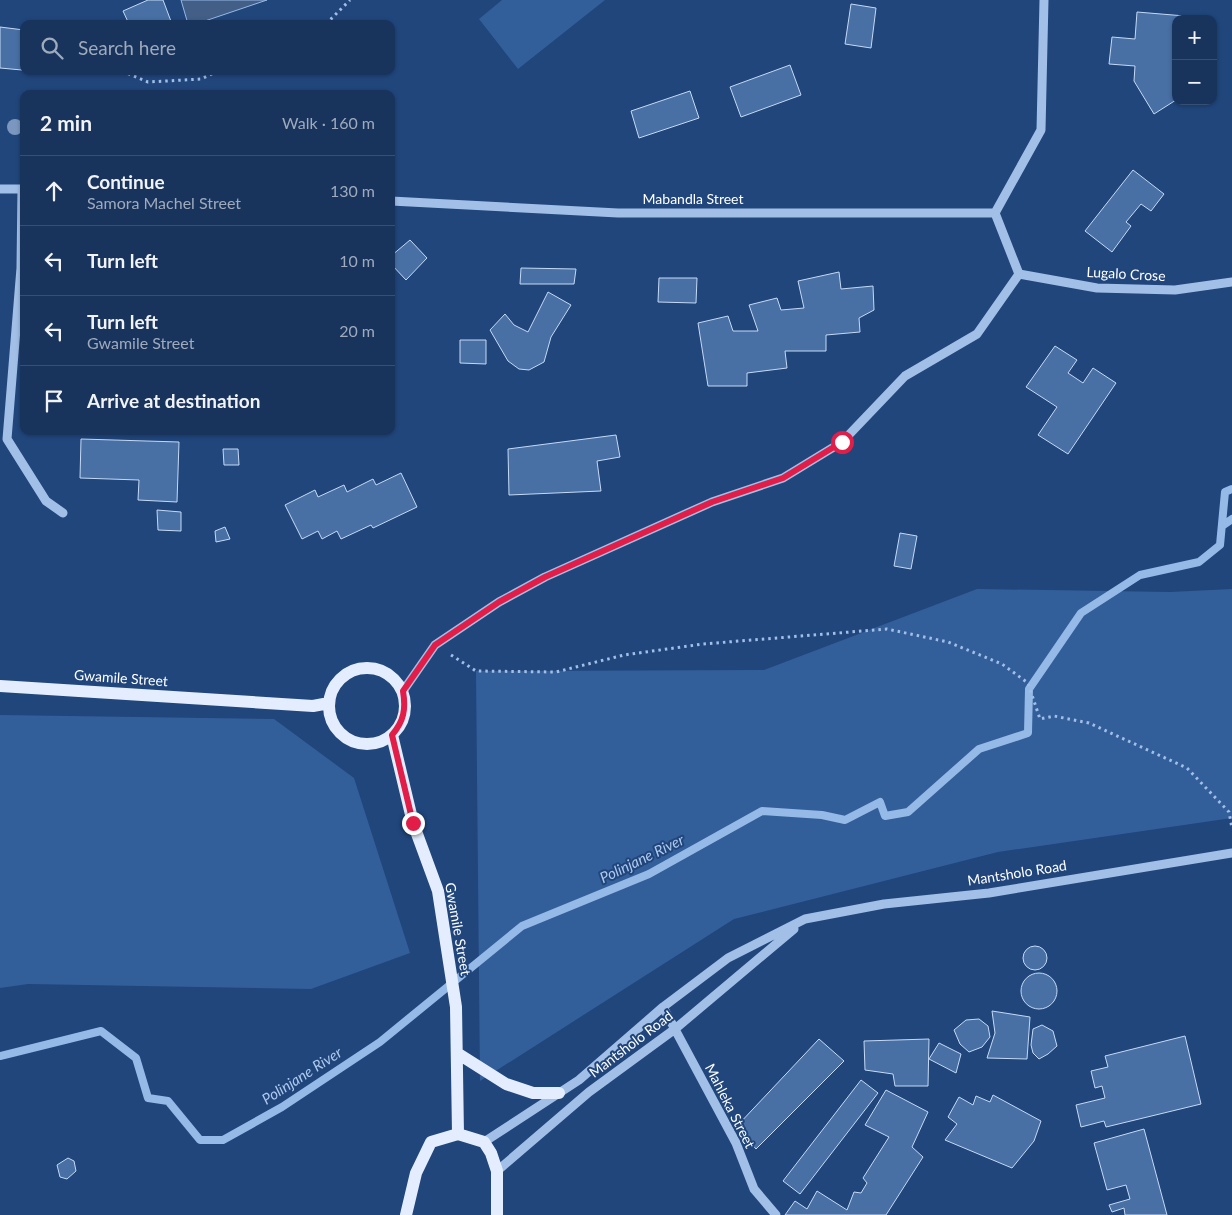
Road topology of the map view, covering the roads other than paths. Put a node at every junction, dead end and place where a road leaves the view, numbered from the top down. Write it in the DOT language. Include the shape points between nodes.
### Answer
graph roads {
  1 [pos="1044,0"];
  2 [pos="0,189"];
  3 [pos="20,189"];
  4 [pos="395,201"];
  5 [pos="995,213"];
  6 [pos="1019,274"];
  7 [pos="20,280"];
  8 [pos="1232,282"];
  9 [pos="63,513"];
  10 [pos="0,686"];
  11 [pos="403,691"];
  12 [pos="329,703"];
  13 [pos="392,735"];
  14 [pos="1232,853"];
  15 [pos="806,919"];
  16 [pos="663,1007"];
  17 [pos="675,1029"];
  18 [pos="457,1053"];
  19 [pos="559,1093"];
  20 [pos="458,1134"];
  21 [pos="484,1142"];
  22 [pos="497,1170"];
  23 [pos="406,1215"];
  24 [pos="496,1215"];
  25 [pos="776,1215"];
  1 -- 5 [label="street" via="1041,130"];
  2 -- 3 [label="street"];
  4 -- 5 [label="street, Mabandla Street" via="618,213"];
  5 -- 6 [label="street"];
  6 -- 8 [label="street, Lugalo Crose" via="1097,288 1175,290"];
  6 -- 11 [label="street" via="977,334 905,376 842,442 783,478 712,502 545,577 499,602 435,645"];
  7 -- 9 [label="street" via="7,439 46,501"];
  10 -- 12 [label="main road, Gwamile Street" via="313,706"];
  11 -- 12 [label="main road" via="386,673 362,668 339,680"];
  11 -- 13 [label="main road" via="404,715"];
  12 -- 13 [label="main road" via="330,716 336,727 350,740 368,744"];
  13 -- 18 [label="main road, Gwamile Street" via="413,823 438,891 456,1007"];
  14 -- 15 [label="street, Mantsholo Road" via="989,892 884,904"];
  15 -- 16 [label="street, Mantsholo Road" via="728,958"];
  15 -- 17 [label="street, Mantsholo Road"];
  16 -- 17 [label="street, Mahleka Street"];
  16 -- 19 [label="street, Mantsholo Road" via="579,1080"];
  17 -- 22 [label="street, Mantsholo Road" via="589,1092"];
  17 -- 25 [label="street, Mahleka Street" via="736,1144 754,1189"];
  18 -- 19 [label="main road" via="506,1084 533,1093"];
  18 -- 20 [label="main road, Gwamile Street"];
  19 -- 21 [label="street, Mantsholo Road"];
  20 -- 21 [label="main road"];
  20 -- 23 [label="main road" via="431,1142 416,1173"];
  21 -- 22 [label="main road"];
  22 -- 24 [label="main road"];
}
